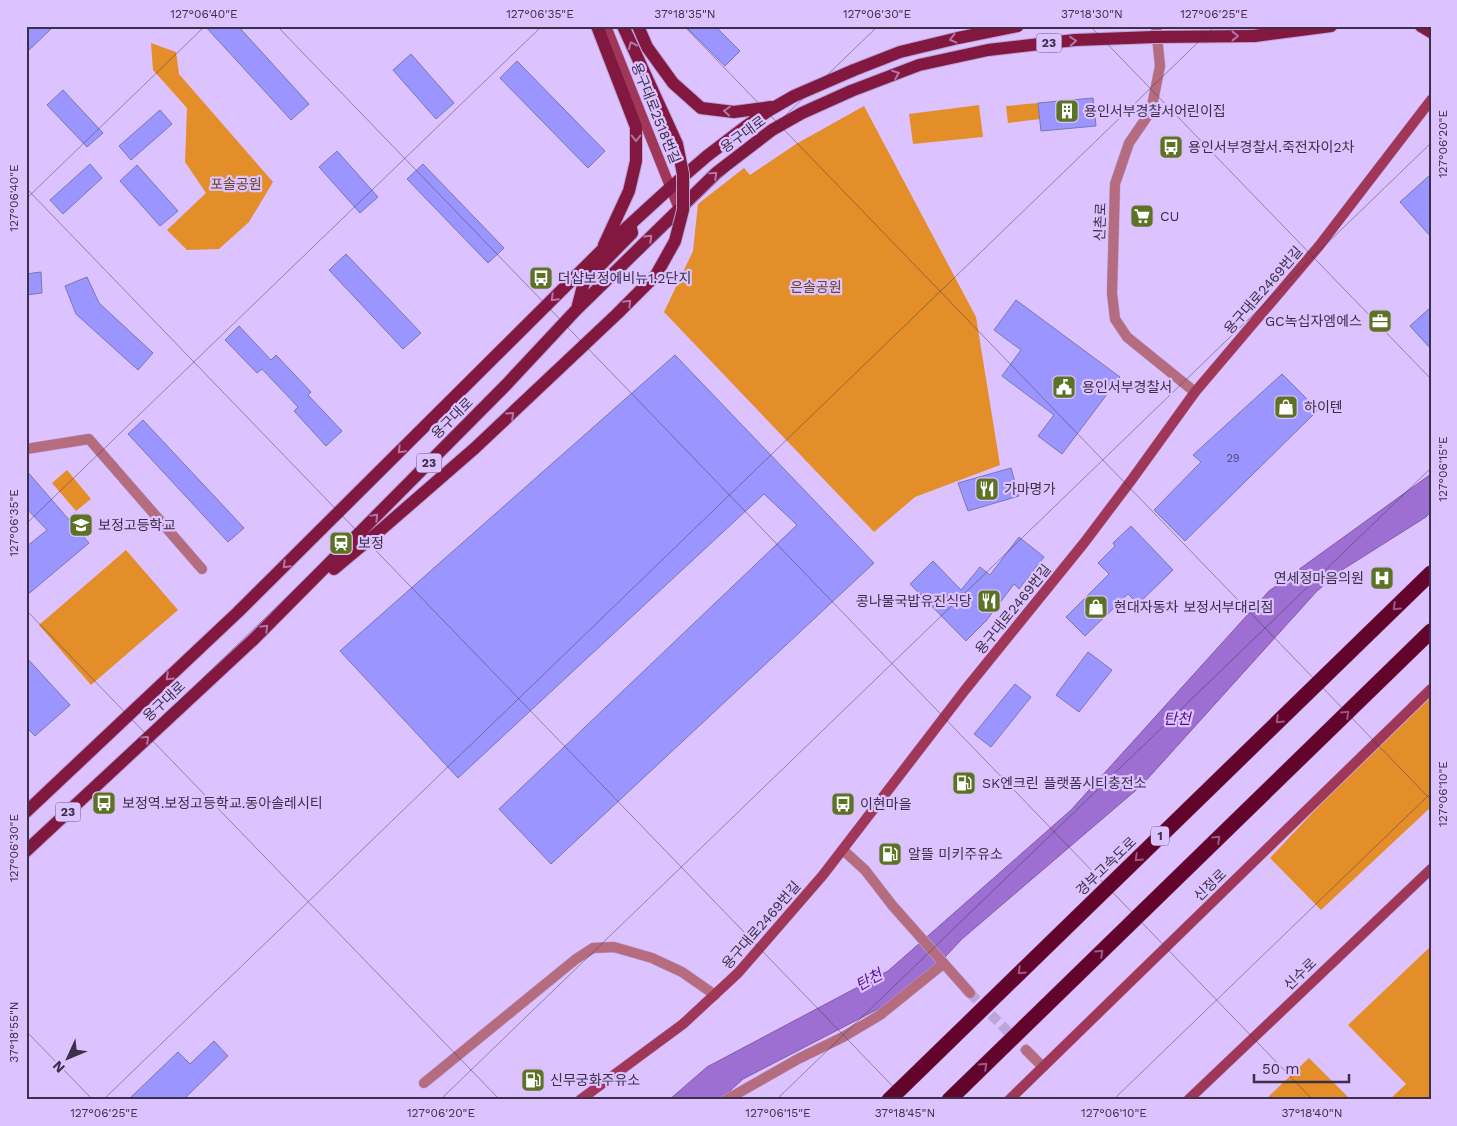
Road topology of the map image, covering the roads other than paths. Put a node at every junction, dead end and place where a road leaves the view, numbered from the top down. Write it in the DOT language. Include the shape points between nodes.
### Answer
graph roads {
  1 [pos="597,26"];
  2 [pos="606,26"];
  3 [pos="623,26"];
  4 [pos="638,26"];
  5 [pos="1018,26"];
  6 [pos="1156,26"];
  7 [pos="1331,26"];
  8 [pos="1421,26"];
  9 [pos="1431,32"];
  10 [pos="794,96"];
  11 [pos="1431,100"];
  12 [pos="776,106"];
  13 [pos="738,155"];
  14 [pos="671,187"];
  15 [pos="680,209"];
  16 [pos="626,228"];
  17 [pos="600,252"];
  18 [pos="577,309"];
  19 [pos="1195,392"];
  20 [pos="26,450"];
  21 [pos="202,569"];
  22 [pos="1431,573"];
  23 [pos="280,614"];
  24 [pos="1431,631"];
  25 [pos="1431,689"];
  26 [pos="26,812"];
  27 [pos="843,850"];
  28 [pos="26,851"];
  29 [pos="1431,869"];
  30 [pos="940,961"];
  31 [pos="970,993"];
  32 [pos="715,995"];
  33 [pos="1026,1050"];
  34 [pos="1042,1067"];
  35 [pos="424,1083"];
  36 [pos="580,1100"];
  37 [pos="726,1100"];
  38 [pos="890,1100"];
  39 [pos="949,1100"];
  40 [pos="1009,1100"];
  41 [pos="1188,1100"];
  1 -- 17 [label="main road, one-way" via="636,126 636,161 630,191"];
  2 -- 14 [label="street, 용구대로2518번길"];
  23 -- 3 [label="main road, one-way, bridge" via="475,448 656,274 675,241 683,210 684,174 677,144"];
  12 -- 4 [label="main road, one-way" via="734,112 700,108 673,83 647,47"];
  5 -- 10 [label="main road, 용구대로 / 23, one-way, bridge" via="900,52"];
  6 -- 19 [label="street, 신촌로" via="1160,66 1151,111 1129,143 1115,184 1112,294 1115,319 1127,337"];
  13 -- 7 [label="main road, 용구대로 / 23, one-way, bridge" via="802,113 918,65 988,50 1075,40 1254,36"];
  8 -- 9 [label="main road"];
  10 -- 12 [label="main road, 용구대로 / 23"];
  10 -- 13 [label="main road" via="784,108 729,145 728,153"];
  11 -- 19 [label="street, 용구대로2469번길" via="1319,246"];
  12 -- 14 [label="main road, 용구대로 / 23" via="714,150"];
  15 -- 13 [label="main road, 용구대로 / 23, one-way"];
  14 -- 15 [label="street, 용구대로2518번길"];
  14 -- 16 [label="main road, 용구대로 / 23"];
  18 -- 15 [label="main road, 용구대로 / 23, one-way"];
  16 -- 17 [label="main road, 용구대로 / 23"];
  16 -- 18 [label="main road" via="631,228 632,233 584,282"];
  17 -- 26 [label="main road, 용구대로 / 23, one-way" via="238,612"];
  23 -- 18 [label="main road, 용구대로 / 23, one-way"];
  19 -- 27 [label="street, 용구대로2469번길" via="1084,543 965,690"];
  20 -- 21 [label="street" via="89,439"];
  22 -- 38 [label="highway, 경부고속도로 / 1, one-way"];
  28 -- 23 [label="main road, 용구대로 / 23, one-way"];
  39 -- 24 [label="highway, one-way"];
  25 -- 34 [label="street, 신정로"];
  27 -- 30 [label="street" via="865,870"];
  27 -- 32 [label="street, 용구대로2469번길" via="738,973"];
  29 -- 41 [label="street, 신수로"];
  30 -- 31 [label="street"];
  30 -- 37 [label="street" via="880,1015"];
  32 -- 35 [label="street" via="682,972 652,958 614,947 593,948"];
  32 -- 36 [label="street, 용구대로2469번길" via="683,1024"];
  33 -- 34 [label="street"];
  34 -- 40 [label="street, 신정로"];
}
